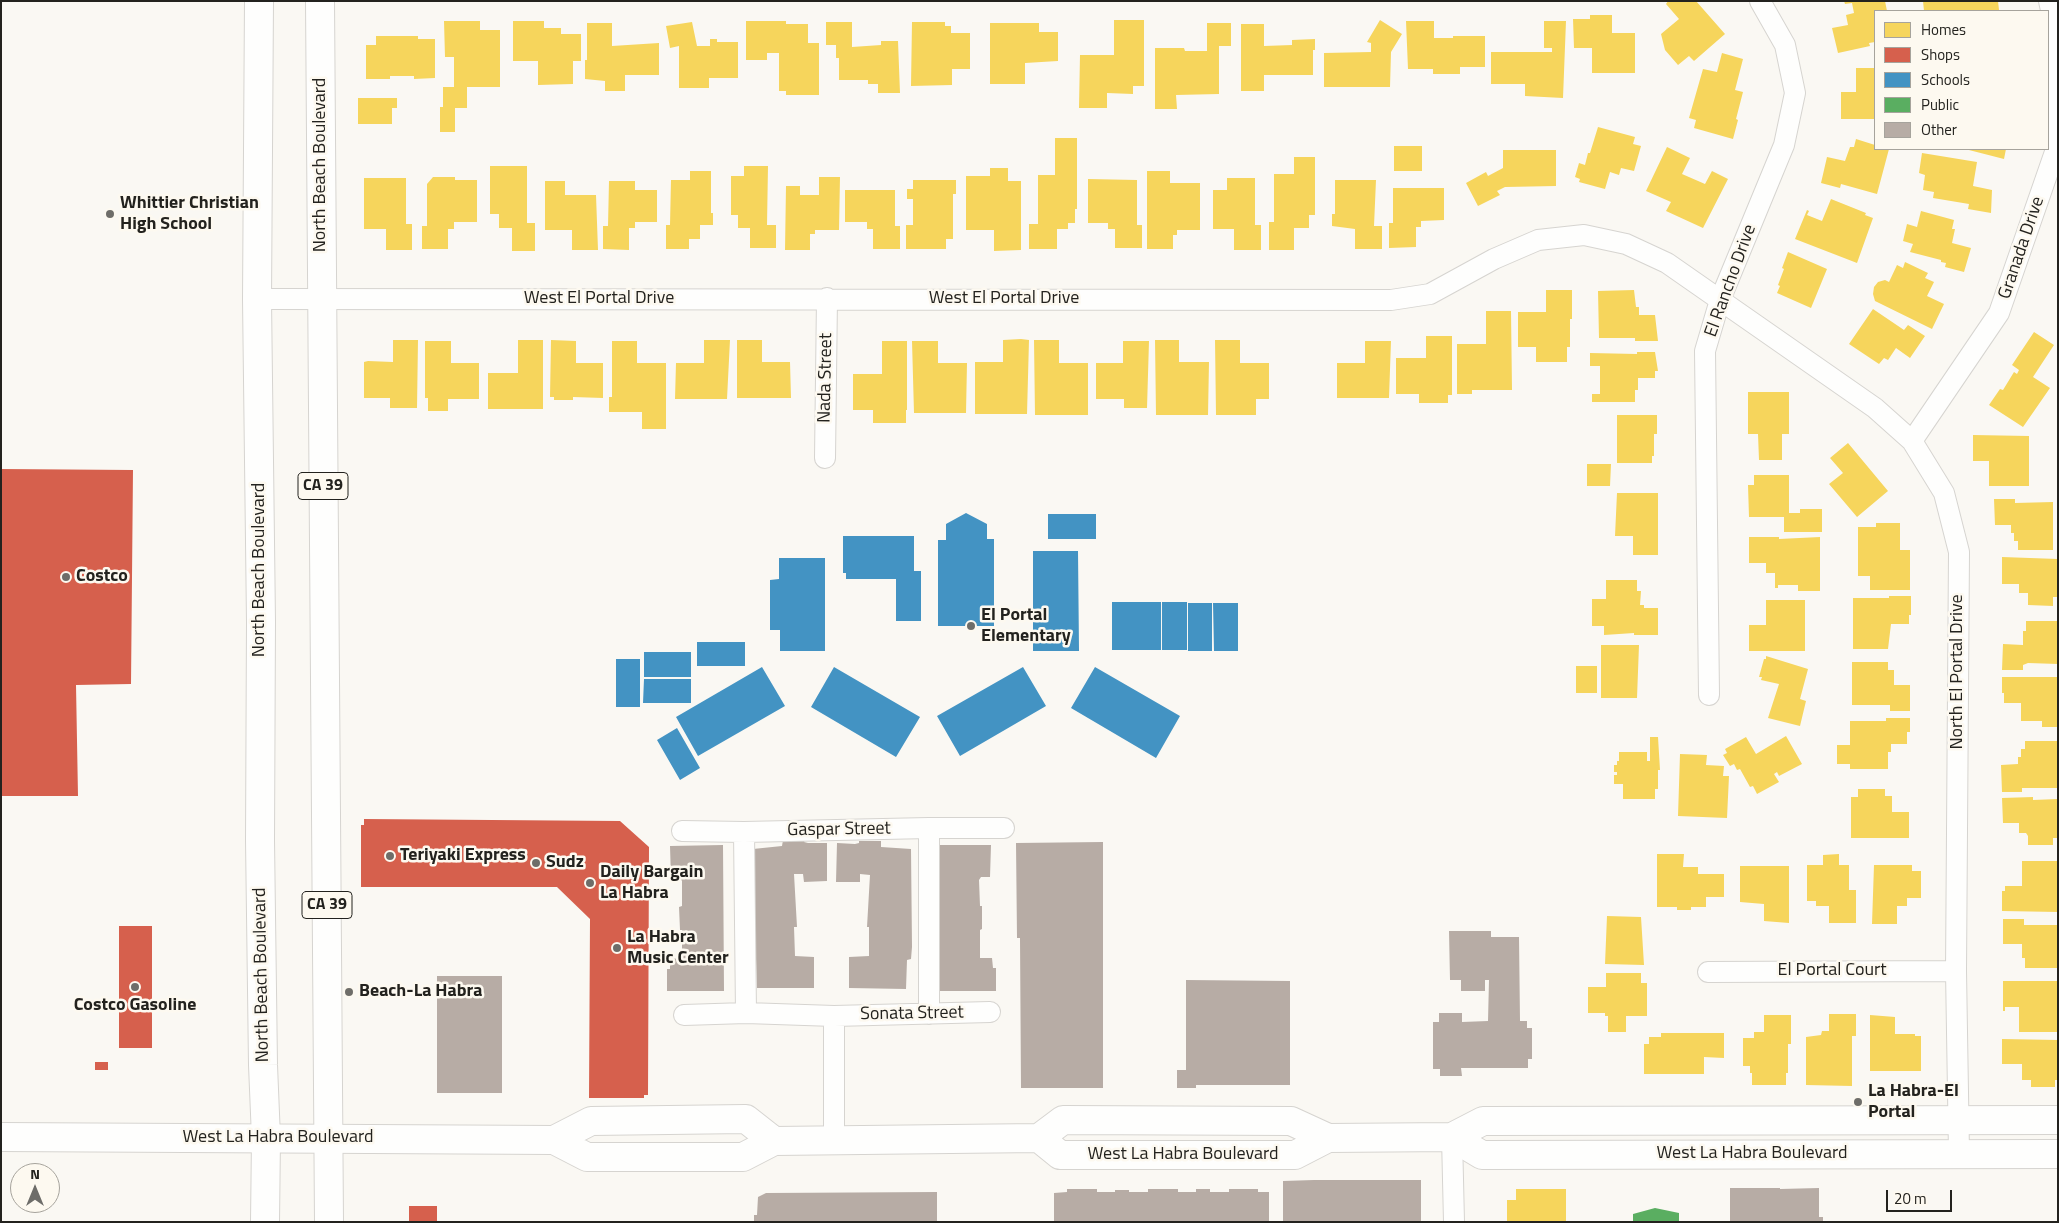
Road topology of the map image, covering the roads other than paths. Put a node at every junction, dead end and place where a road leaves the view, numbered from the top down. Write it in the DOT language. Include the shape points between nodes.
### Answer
graph roads {
  1 [pos="259,1"];
  2 [pos="320,1"];
  3 [pos="1760,1"];
  4 [pos="2049,1"];
  5 [pos="2057,149"];
  6 [pos="827,298"];
  7 [pos="257,299"];
  8 [pos="322,299"];
  9 [pos="1720,300"];
  10 [pos="1912,441"];
  11 [pos="825,458"];
  12 [pos="1709,695"];
  13 [pos="929,828"];
  14 [pos="1004,828"];
  15 [pos="682,831"];
  16 [pos="744,832"];
  17 [pos="1956,971"];
  18 [pos="1708,972"];
  19 [pos="990,1012"];
  20 [pos="746,1013"];
  21 [pos="929,1014"];
  22 [pos="684,1015"];
  23 [pos="834,1016"];
  24 [pos="1958,1119"];
  25 [pos="2058,1120"];
  26 [pos="1,1137"];
  27 [pos="1452,1137"];
  28 [pos="266,1138"];
  29 [pos="328,1138"];
  30 [pos="554,1140"];
  31 [pos="834,1140"];
  32 [pos="774,1141"];
  33 [pos="1959,1153"];
  34 [pos="2058,1154"];
  35 [pos="265,1222"];
  36 [pos="329,1222"];
  37 [pos="1454,1222"];
  1 -- 7 [label="main road, North Beach Boulevard"];
  2 -- 8 [label="main road, North Beach Boulevard / CA 39"];
  3 -- 9 [label="street, El Rancho Drive" via="1785,45 1796,93 1784,145"];
  4 -- 5 [label="street, Granada Drive"];
  5 -- 10 [label="street, Granada Drive" via="1999,313"];
  6 -- 8 [label="street, West El Portal Drive"];
  6 -- 9 [label="street, West El Portal Drive" via="1391,300 1430,294 1494,259 1538,240 1584,235 1626,244 1667,263"];
  6 -- 11 [label="street, Nada Street"];
  7 -- 8 [label="street, West El Portal Drive"];
  7 -- 28 [label="main road, North Beach Boulevard" via="260,850"];
  8 -- 29 [label="main road, North Beach Boulevard / CA 39"];
  9 -- 10 [label="street, North El Portal Drive" via="1875,408"];
  9 -- 12 [label="street, El Rancho Drive" via="1705,351"];
  10 -- 17 [label="street, North El Portal Drive" via="1944,492 1959,552"];
  13 -- 14 [label="street, Gaspar Street"];
  13 -- 16 [label="street, Gaspar Street"];
  13 -- 21 [label="street"];
  15 -- 16 [label="street, Gaspar Street"];
  16 -- 20 [label="street"];
  17 -- 18 [label="street, El Portal Court"];
  17 -- 24 [label="street, North El Portal Drive"];
  19 -- 21 [label="street, Sonata Street"];
  20 -- 22 [label="street, Sonata Street"];
  20 -- 23 [label="street, Sonata Street"];
  21 -- 23 [label="street, Sonata Street"];
  23 -- 31 [label="street, Sonata Street"];
  24 -- 25 [label="main road, West La Habra Boulevard"];
  24 -- 27 [label="main road, West La Habra Boulevard" via="1483,1121"];
  24 -- 33 [label="street, North El Portal Drive"];
  26 -- 28 [label="main road, West La Habra Boulevard"];
  27 -- 31 [label="main road, West La Habra Boulevard" via="1328,1138 1291,1121 1063,1120 1039,1138"];
  27 -- 33 [label="main road, West La Habra Boulevard" via="1482,1155"];
  27 -- 37 [label="street"];
  28 -- 29 [label="main road, West La Habra Boulevard"];
  28 -- 35 [label="main road, North Beach Boulevard"];
  29 -- 30 [label="main road, West La Habra Boulevard"];
  29 -- 36 [label="main road, CA 39"];
  30 -- 32 [label="main road, West La Habra Boulevard" via="588,1157 743,1157"];
  30 -- 32 [label="main road, West La Habra Boulevard" via="591,1120 746,1119"];
  31 -- 32 [label="main road, West La Habra Boulevard"];
  33 -- 34 [label="main road, West La Habra Boulevard"];
}
